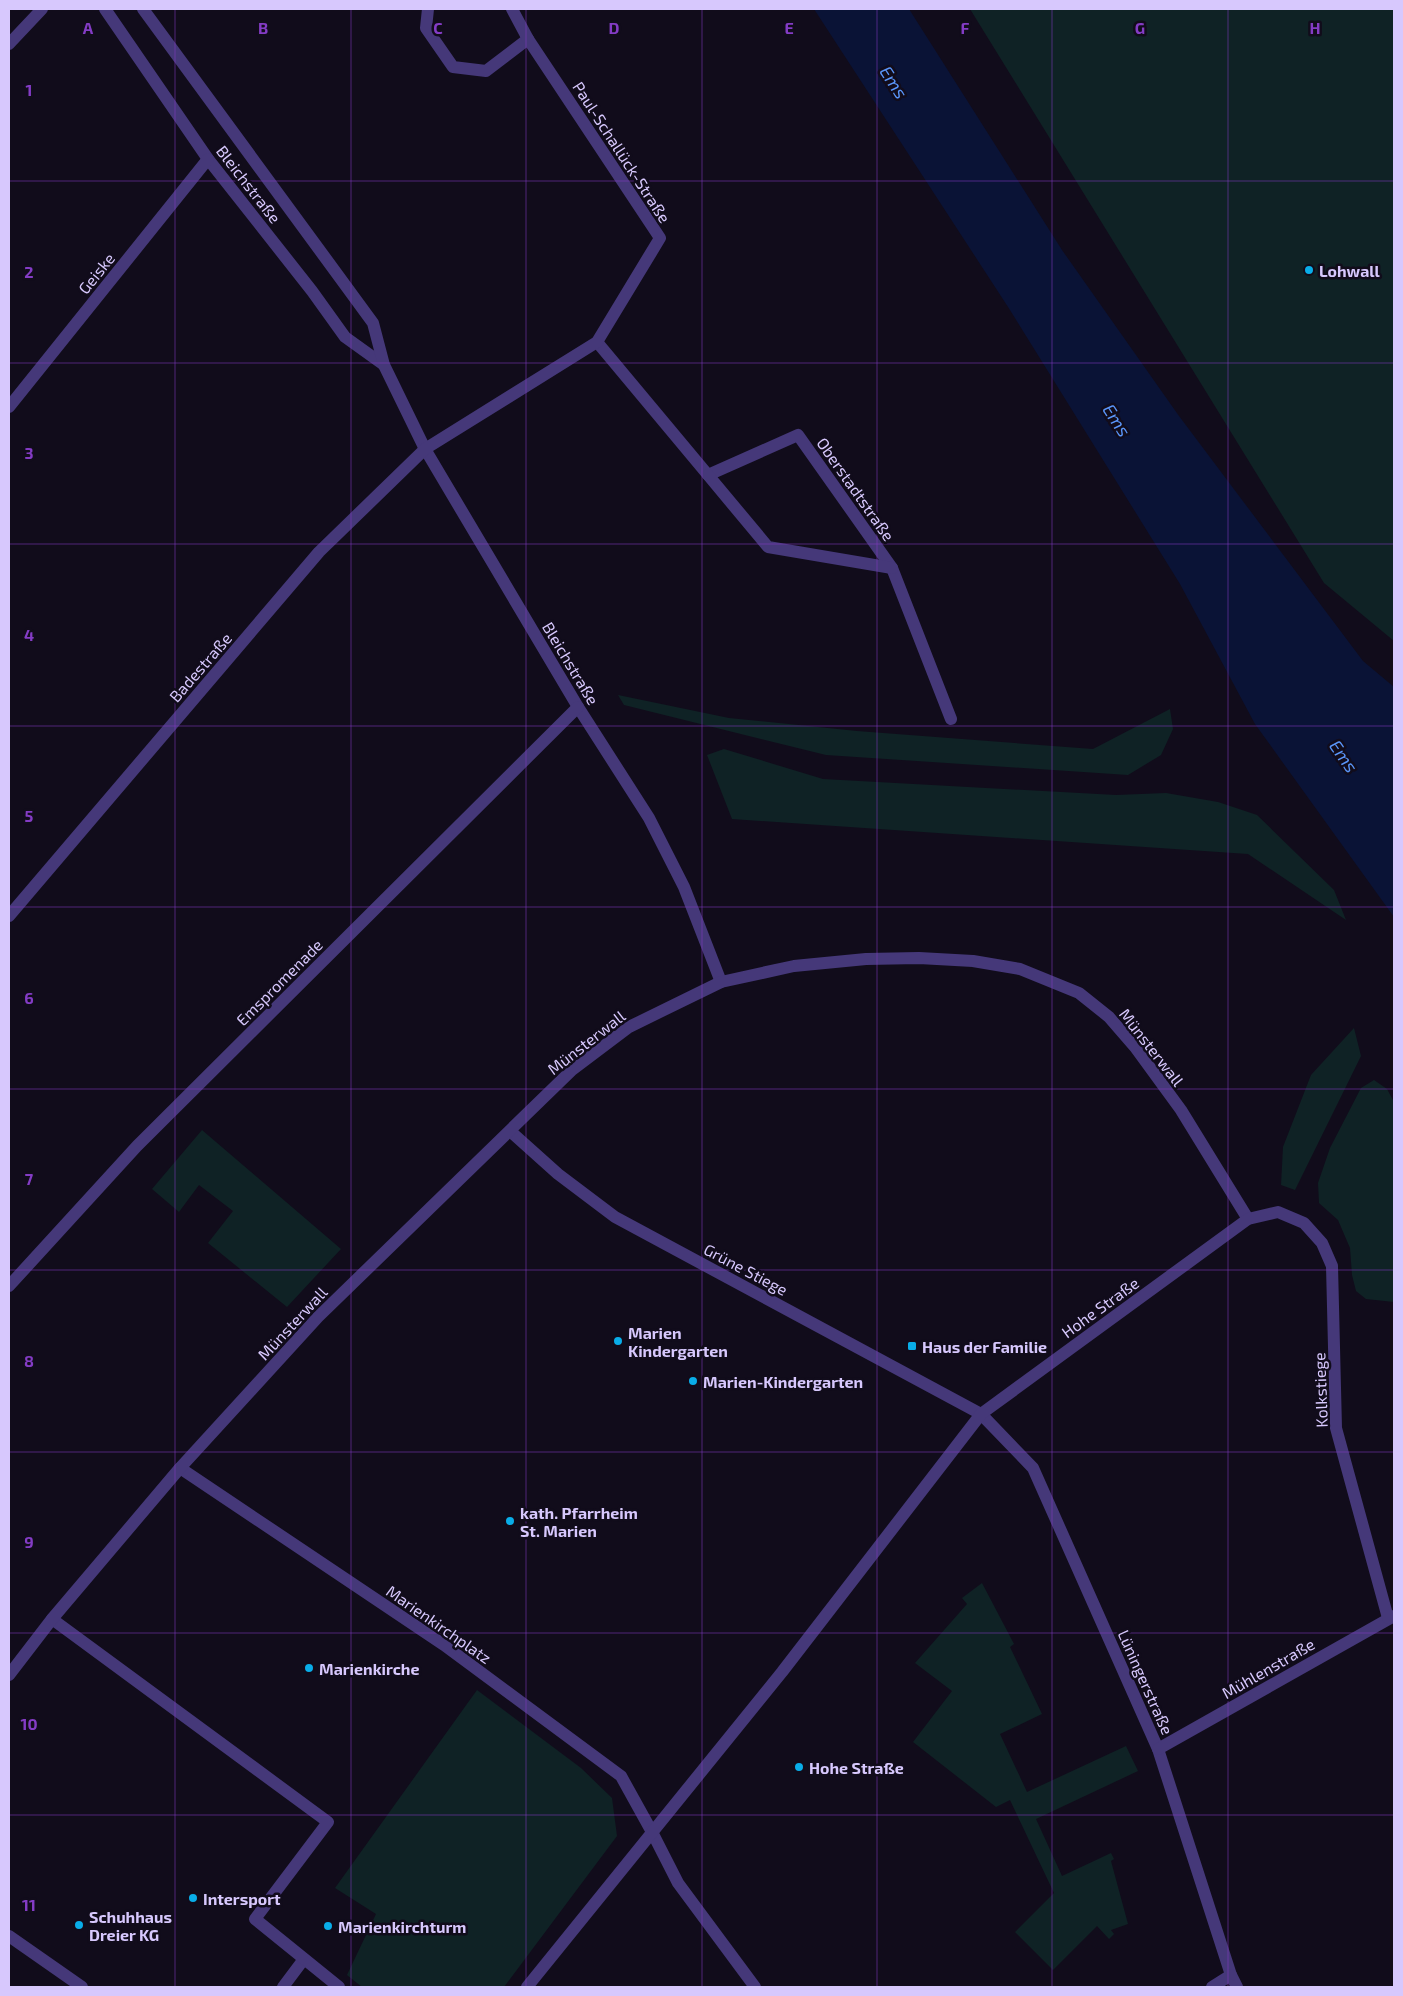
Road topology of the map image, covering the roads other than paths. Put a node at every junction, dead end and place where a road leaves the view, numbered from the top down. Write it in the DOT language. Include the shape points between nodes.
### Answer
graph roads {
  1 [pos="42,9"];
  2 [pos="105,9"];
  3 [pos="143,9"];
  4 [pos="428,9"];
  5 [pos="512,9"];
  6 [pos="528,39"];
  7 [pos="9,44"];
  8 [pos="208,159"];
  9 [pos="597,342"];
  10 [pos="384,365"];
  11 [pos="9,407"];
  12 [pos="425,448"];
  13 [pos="708,475"];
  14 [pos="892,568"];
  15 [pos="578,707"];
  16 [pos="951,719"];
  17 [pos="9,916"];
  18 [pos="721,982"];
  19 [pos="510,1131"];
  20 [pos="1248,1219"];
  21 [pos="1304,1223"];
  22 [pos="9,1286"];
  23 [pos="981,1414"];
  24 [pos="180,1468"];
  25 [pos="1391,1617"];
  26 [pos="52,1619"];
  27 [pos="9,1675"];
  28 [pos="1158,1749"];
  29 [pos="652,1832"];
  30 [pos="9,1936"];
  31 [pos="304,1959"];
  32 [pos="1230,1975"];
  33 [pos="82,1987"];
  34 [pos="283,1987"];
  35 [pos="339,1987"];
  36 [pos="527,1987"];
  37 [pos="755,1987"];
  38 [pos="1212,1987"];
  39 [pos="1237,1987"];
  1 -- 7 [label="street"];
  2 -- 8 [label="street, Bleichstraße"];
  3 -- 10 [label="street, Bleichstraße" via="373,323"];
  4 -- 6 [label="street" via="426,28 453,67 486,71"];
  5 -- 6 [label="street, Paul-Schallück-Straße"];
  6 -- 9 [label="street, Paul-Schallück-Straße" via="660,238"];
  8 -- 10 [label="street, Bleichstraße" via="345,337"];
  8 -- 11 [label="street, Geiske"];
  9 -- 12 [label="street, Paul-Schallück-Straße"];
  9 -- 13 [label="street, Oberstadtstraße"];
  10 -- 12 [label="street, Bleichstraße"];
  12 -- 15 [label="street, Bleichstraße"];
  12 -- 17 [label="street, Badestraße" via="319,552"];
  13 -- 14 [label="street, Oberstadtstraße" via="768,547"];
  13 -- 14 [label="street, Oberstadtstraße" via="798,435"];
  14 -- 16 [label="street, Oberstadtstraße"];
  15 -- 18 [label="street, Bleichstraße" via="649,818 684,887"];
  15 -- 22 [label="street, Emspromenade" via="137,1146"];
  18 -- 19 [label="street, Münsterwall" via="629,1027 572,1070"];
  18 -- 20 [label="street, Münsterwall" via="794,966 920,958 973,961 1020,970 1080,993 1109,1017 1135,1048 1181,1110"];
  19 -- 23 [label="street, Grüne Stiege" via="558,1174 615,1217"];
  19 -- 24 [label="street, Münsterwall" via="318,1317"];
  20 -- 21 [label="street, Hohe Straße" via="1278,1212"];
  20 -- 23 [label="street, Hohe Straße"];
  21 -- 25 [label="street, Kolkstiege" via="1322,1243 1332,1266 1336,1428"];
  23 -- 28 [label="street, Lüningerstraße" via="1033,1468"];
  23 -- 29 [label="street, Hohe Straße" via="782,1672"];
  24 -- 26 [label="street, Münsterwall"];
  24 -- 29 [label="street, Marienkirchplatz" via="444,1645 621,1776"];
  25 -- 28 [label="street, Mühlenstraße"];
  26 -- 27 [label="street, Münsterwall"];
  26 -- 31 [label="street" via="328,1822 255,1919"];
  28 -- 32 [label="street, Lüningerstraße"];
  29 -- 36 [label="street, Hohe Straße"];
  29 -- 37 [label="street, Marienkirchplatz" via="678,1883"];
  30 -- 33 [label="street"];
  31 -- 34 [label="street"];
  31 -- 35 [label="street"];
  32 -- 38 [label="street"];
  32 -- 39 [label="street, Lüningerstraße"];
}
